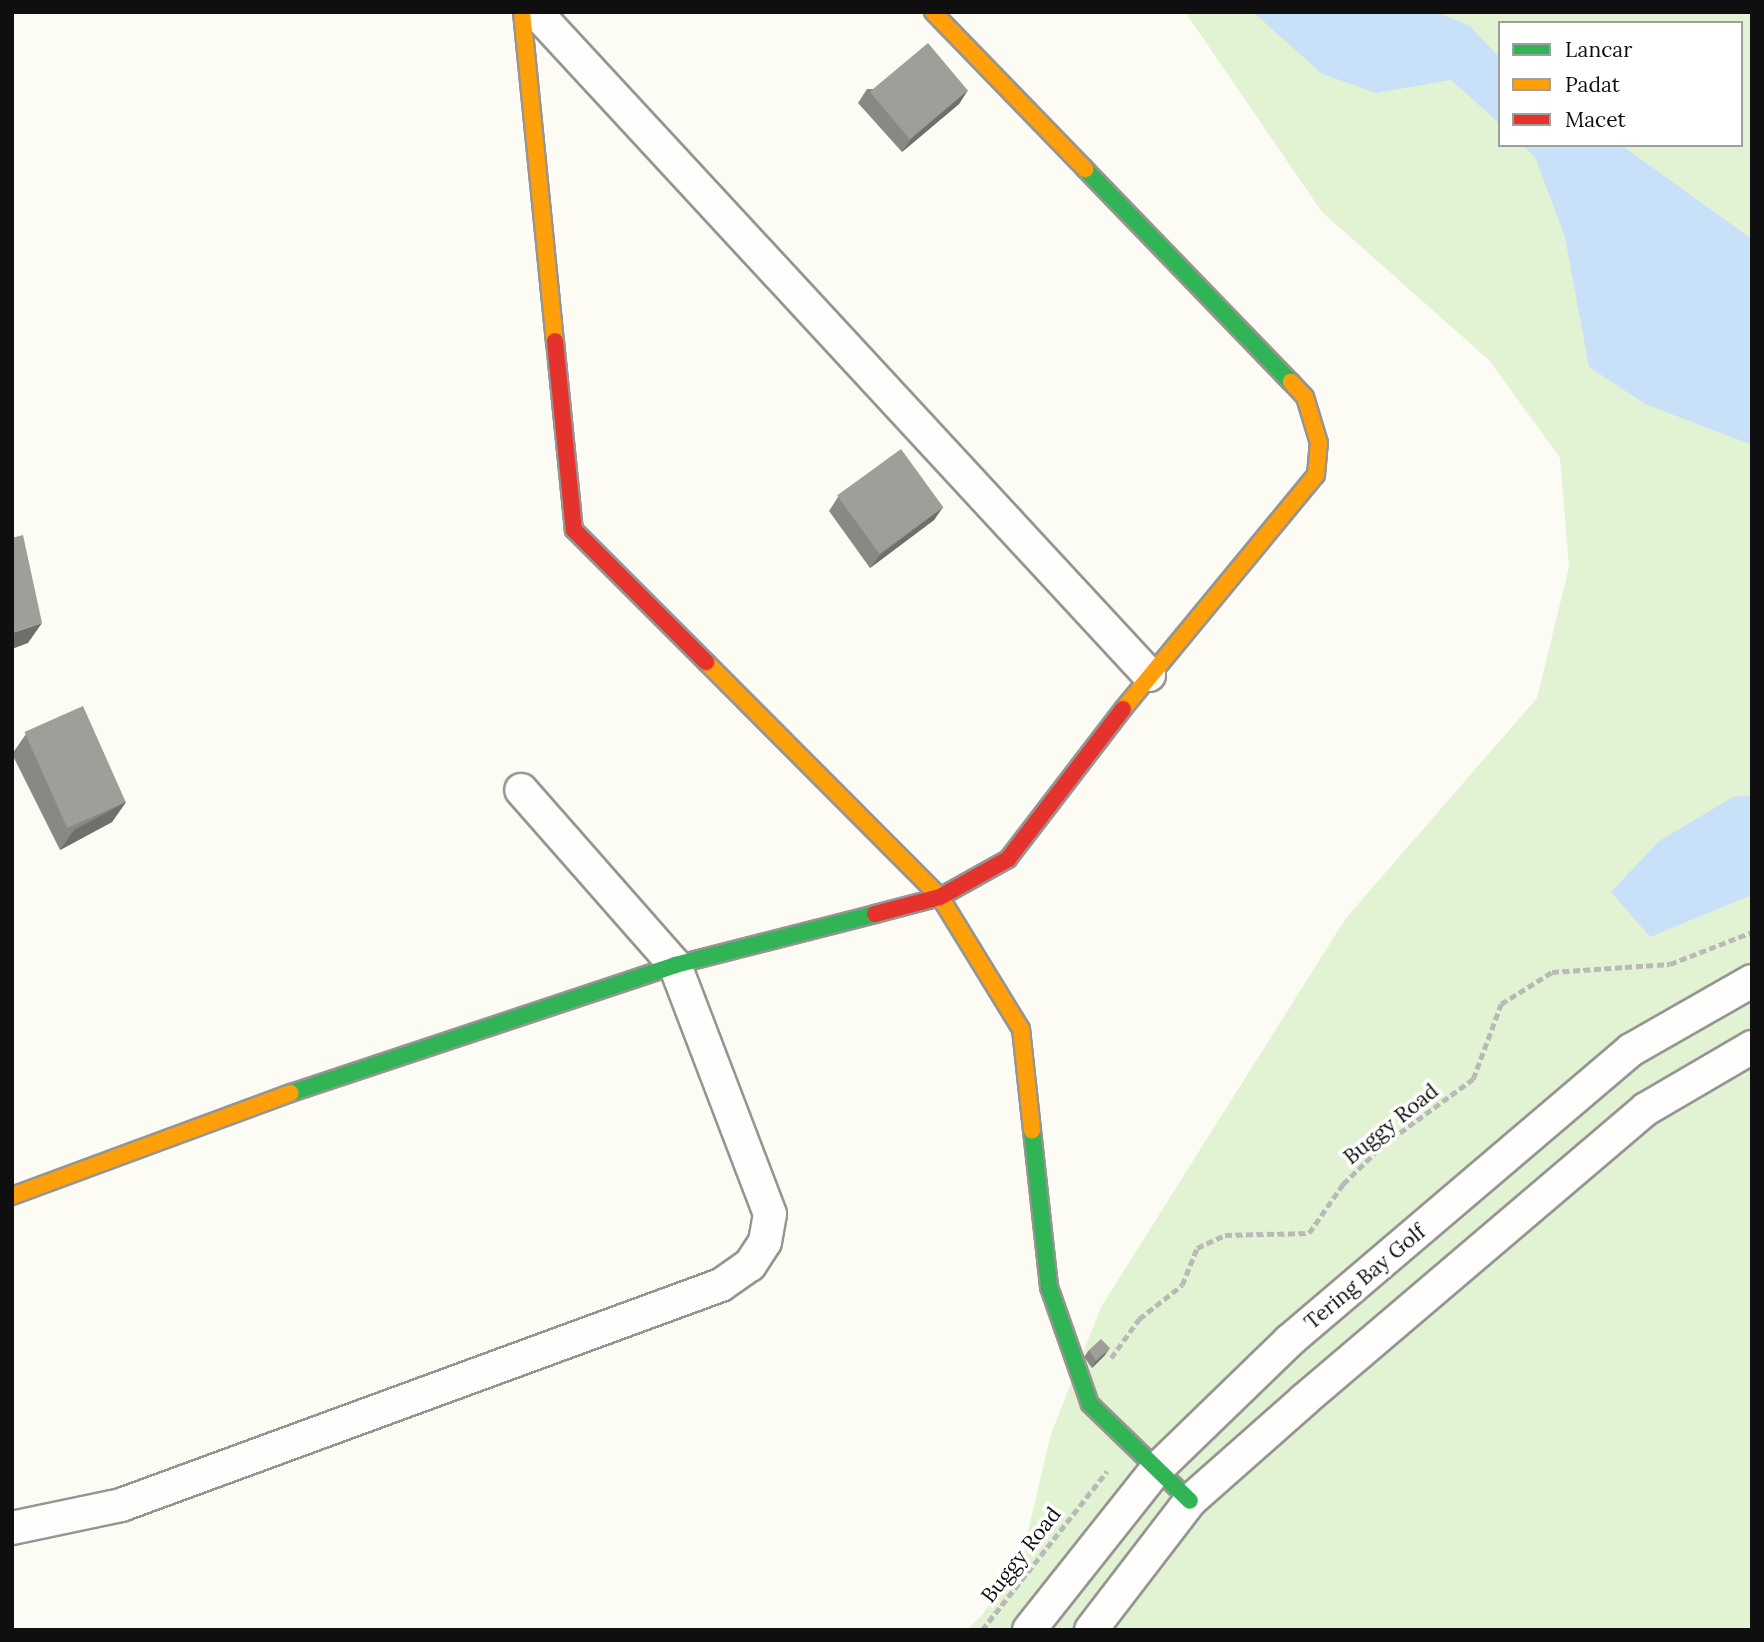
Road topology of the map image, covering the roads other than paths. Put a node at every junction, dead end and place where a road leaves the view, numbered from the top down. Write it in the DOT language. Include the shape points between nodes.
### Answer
graph roads {
  1 [pos="522,12"];
  2 [pos="537,12"];
  3 [pos="933,12"];
  4 [pos="1149,675"];
  5 [pos="520,790"];
  6 [pos="940,897"];
  7 [pos="675,965"];
  8 [pos="1752,981"];
  9 [pos="1752,1047"];
  10 [pos="12,1196"];
  11 [pos="1155,1471"];
  12 [pos="1190,1501"];
  13 [pos="12,1528"];
  14 [pos="1029,1630"];
  15 [pos="1091,1630"];
  1 -- 6 [label="street" via="574,530"];
  2 -- 4 [label="street"];
  3 -- 4 [label="street" via="1305,397 1319,443 1316,475 1309,488"];
  4 -- 6 [label="street" via="1008,859"];
  5 -- 7 [label="street"];
  6 -- 7 [label="street"];
  6 -- 11 [label="street" via="1021,1029 1049,1287 1090,1404"];
  7 -- 10 [label="street" via="396,1055"];
  7 -- 13 [label="street" via="770,1214 765,1242 750,1265 721,1285 121,1505"];
  8 -- 11 [label="street, Tering Bay Golf" via="1631,1050 1289,1341"];
  9 -- 12 [label="street" via="1646,1109"];
  11 -- 12 [label="street"];
  11 -- 14 [label="street, Tering Bay Golf"];
  12 -- 15 [label="street"];
}
